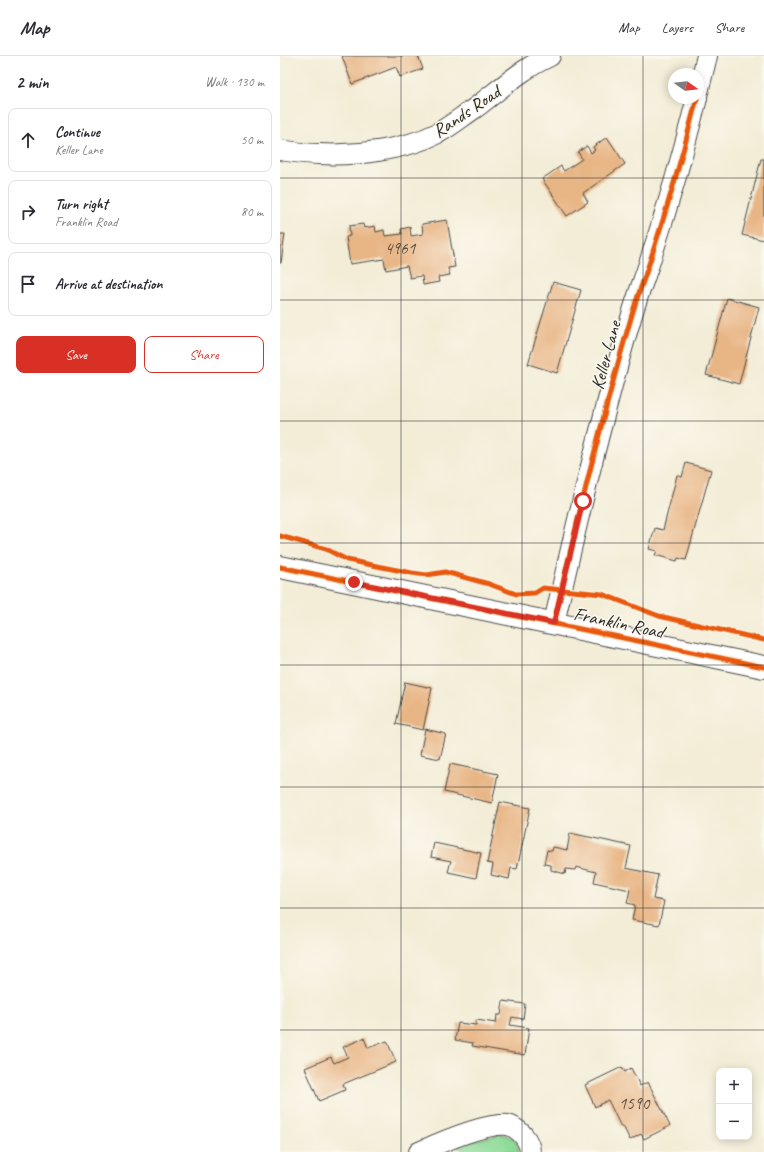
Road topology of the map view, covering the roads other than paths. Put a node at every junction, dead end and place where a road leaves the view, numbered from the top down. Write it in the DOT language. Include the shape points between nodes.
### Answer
graph roads {
  1 [pos="550,56"];
  2 [pos="707,56"];
  3 [pos="704,68"];
  4 [pos="695,104"];
  5 [pos="280,150"];
  6 [pos="280,567"];
  7 [pos="554,623"];
  8 [pos="764,667"];
  9 [pos="431,1150"];
  10 [pos="530,1152"];
  1 -- 5 [label="street, Rands Road" via="510,81 438,133 424,139 362,153 320,154"];
  2 -- 3 [label="street"];
  4 -- 7 [label="street, Keller Lane" via="612,385"];
  6 -- 7 [label="street, Franklin Road"];
  7 -- 8 [label="street, Franklin Road"];
  9 -- 10 [label="street" via="462,1135 487,1127 508,1125 521,1133"];
}
